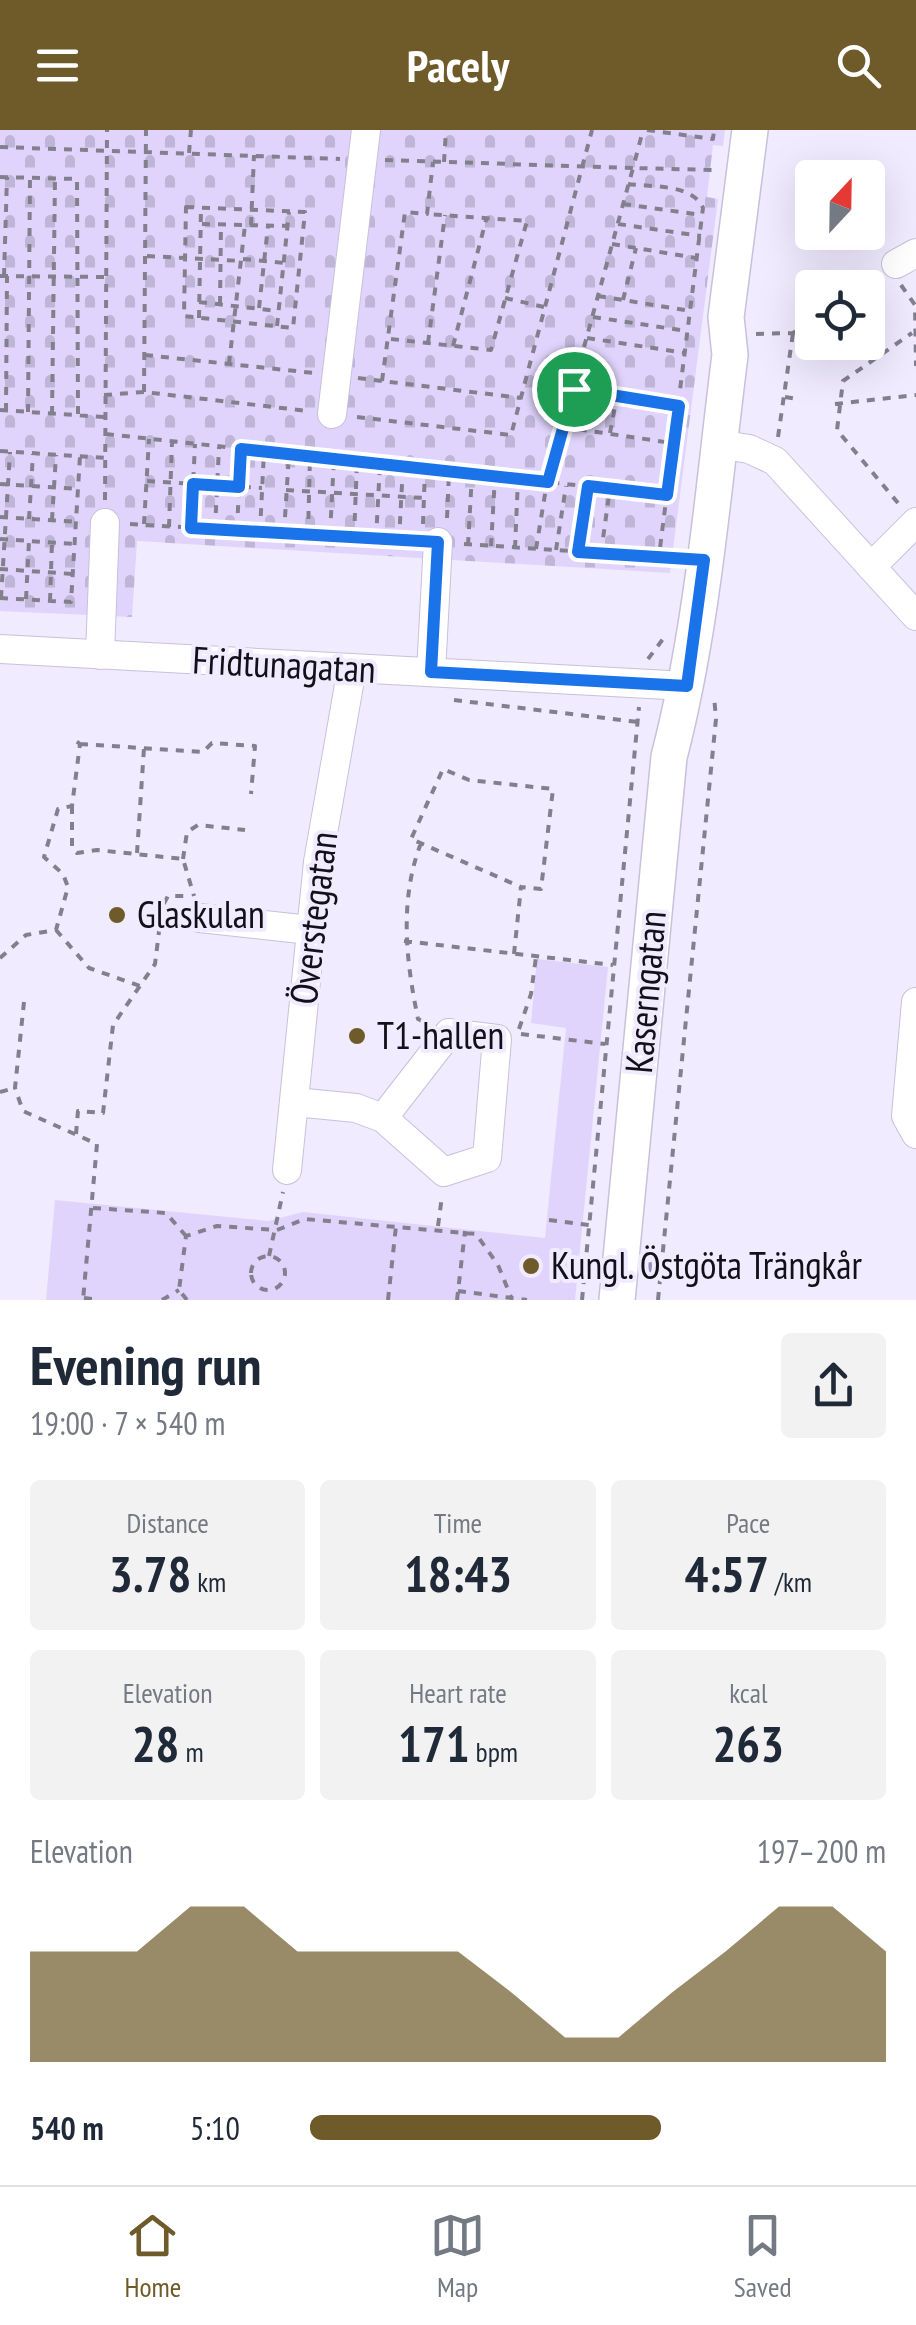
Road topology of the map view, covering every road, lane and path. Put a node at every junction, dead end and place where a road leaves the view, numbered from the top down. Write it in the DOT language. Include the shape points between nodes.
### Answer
graph roads {
  1 [pos="107,130"];
  2 [pos="146,130"];
  3 [pos="191,130"];
  4 [pos="366,130"];
  5 [pos="446,130"];
  6 [pos="592,130"];
  7 [pos="645,130"];
  8 [pos="714,130"];
  9 [pos="750,130"];
  10 [pos="768,130"];
  11 [pos="0,147"];
  12 [pos="107,150"];
  13 [pos="146,152"];
  14 [pos="190,153"];
  15 [pos="254,156"];
  16 [pos="362,159"];
  17 [pos="433,162"];
  18 [pos="444,162"];
  19 [pos="583,166"];
  20 [pos="632,168"];
  21 [pos="721,170"];
  22 [pos="3,177"];
  23 [pos="30,177"];
  24 [pos="55,178"];
  25 [pos="628,184"];
  26 [pos="623,204"];
  27 [pos="201,208"];
  28 [pos="252,210"];
  29 [pos="290,211"];
  30 [pos="427,214"];
  31 [pos="445,215"];
  32 [pos="704,216"];
  33 [pos="486,219"];
  34 [pos="200,224"];
  35 [pos="222,224"];
  36 [pos="618,224"];
  37 [pos="248,225"];
  38 [pos="268,226"];
  39 [pos="288,226"];
  40 [pos="701,236"];
  41 [pos="612,244"];
  42 [pos="636,248"];
  43 [pos="145,256"];
  44 [pos="186,258"];
  45 [pos="698,258"];
  46 [pos="200,260"];
  47 [pos="221,260"];
  48 [pos="243,260"];
  49 [pos="264,261"];
  50 [pos="284,263"];
  51 [pos="903,266"];
  52 [pos="3,276"];
  53 [pos="29,276"];
  54 [pos="54,276"];
  55 [pos="77,277"];
  56 [pos="106,277"];
  57 [pos="598,296"];
  58 [pos="505,298"];
  59 [pos="622,300"];
  60 [pos="199,302"];
  61 [pos="220,304"];
  62 [pos="237,306"];
  63 [pos="545,307"];
  64 [pos="259,308"];
  65 [pos="278,311"];
  66 [pos="691,311"];
  67 [pos="593,317"];
  68 [pos="199,318"];
  69 [pos="235,322"];
  70 [pos="276,326"];
  71 [pos="688,332"];
  72 [pos="912,332"];
  73 [pos="793,333"];
  74 [pos="391,338"];
  75 [pos="587,338"];
  76 [pos="428,343"];
  77 [pos="3,344"];
  78 [pos="739,344"];
  79 [pos="453,346"];
  80 [pos="686,353"];
  81 [pos="230,364"];
  82 [pos="916,366"];
  83 [pos="382,381"];
  84 [pos="574,389"];
  85 [pos="104,395"];
  86 [pos="916,395"];
  87 [pos="616,396"];
  88 [pos="784,397"];
  89 [pos="797,399"];
  90 [pos="838,404"];
  91 [pos="679,406"];
  92 [pos="3,411"];
  93 [pos="28,412"];
  94 [pos="52,414"];
  95 [pos="332,414"];
  96 [pos="78,415"];
  97 [pos="104,417"];
  98 [pos="563,426"];
  99 [pos="106,434"];
  100 [pos="511,434"];
  101 [pos="610,434"];
  102 [pos="148,439"];
  103 [pos="172,442"];
  104 [pos="674,443"];
  105 [pos="194,444"];
  106 [pos="718,444"];
  107 [pos="219,446"];
  108 [pos="241,449"];
  109 [pos="0,451"];
  110 [pos="10,452"];
  111 [pos="264,452"];
  112 [pos="34,453"];
  113 [pos="288,454"];
  114 [pos="56,455"];
  115 [pos="80,456"];
  116 [pos="310,456"];
  117 [pos="106,458"];
  118 [pos="334,459"];
  119 [pos="357,462"];
  120 [pos="775,462"];
  121 [pos="380,464"];
  122 [pos="403,466"];
  123 [pos="425,469"];
  124 [pos="449,471"];
  125 [pos="472,474"];
  126 [pos="495,476"];
  127 [pos="518,478"];
  128 [pos="146,480"];
  129 [pos="170,482"];
  130 [pos="548,482"];
  131 [pos="0,484"];
  132 [pos="193,484"];
  133 [pos="567,484"];
  134 [pos="8,485"];
  135 [pos="31,486"];
  136 [pos="217,486"];
  137 [pos="588,486"];
  138 [pos="239,487"];
  139 [pos="54,488"];
  140 [pos="262,488"];
  141 [pos="610,488"];
  142 [pos="78,489"];
  143 [pos="286,490"];
  144 [pos="310,491"];
  145 [pos="332,492"];
  146 [pos="356,493"];
  147 [pos="378,494"];
  148 [pos="667,495"];
  149 [pos="401,496"];
  150 [pos="424,498"];
  151 [pos="3,517"];
  152 [pos="29,519"];
  153 [pos="52,520"];
  154 [pos="76,522"];
  155 [pos="105,523"];
  156 [pos="144,525"];
  157 [pos="169,526"];
  158 [pos="911,526"];
  159 [pos="191,528"];
  160 [pos="215,529"];
  161 [pos="237,530"];
  162 [pos="260,532"];
  163 [pos="284,533"];
  164 [pos="308,535"];
  165 [pos="330,536"];
  166 [pos="354,538"];
  167 [pos="2,539"];
  168 [pos="376,539"];
  169 [pos="399,540"];
  170 [pos="29,541"];
  171 [pos="52,542"];
  172 [pos="436,542"];
  173 [pos="74,544"];
  174 [pos="468,544"];
  175 [pos="491,546"];
  176 [pos="514,548"];
  177 [pos="536,549"];
  178 [pos="556,550"];
  179 [pos="578,552"];
  180 [pos="601,553"];
  181 [pos="659,556"];
  182 [pos="704,560"];
  183 [pos="871,568"];
  184 [pos="2,569"];
  185 [pos="27,571"];
  186 [pos="51,572"];
  187 [pos="73,574"];
  188 [pos="1,598"];
  189 [pos="26,600"];
  190 [pos="50,600"];
  191 [pos="916,616"];
  192 [pos="0,649"];
  193 [pos="100,655"];
  194 [pos="352,668"];
  195 [pos="431,672"];
  196 [pos="700,687"];
  197 [pos="71,737"];
  198 [pos="80,744"];
  199 [pos="144,748"];
  200 [pos="250,794"];
  201 [pos="72,806"];
  202 [pos="246,830"];
  203 [pos="420,843"];
  204 [pos="137,854"];
  205 [pos="183,859"];
  206 [pos="521,887"];
  207 [pos="197,907"];
  208 [pos="56,930"];
  209 [pos="310,930"];
  210 [pos="404,941"];
  211 [pos="514,954"];
  212 [pos="536,957"];
  213 [pos="0,958"];
  214 [pos="613,965"];
  215 [pos="140,986"];
  216 [pos="24,1002"];
  217 [pos="916,1002"];
  218 [pos="449,1033"];
  219 [pos="605,1044"];
  220 [pos="16,1088"];
  221 [pos="0,1092"];
  222 [pos="294,1102"];
  223 [pos="382,1118"];
  224 [pos="76,1134"];
  225 [pos="916,1134"];
  226 [pos="287,1170"];
  227 [pos="444,1172"];
  228 [pos="93,1208"];
  229 [pos="549,1220"];
  230 [pos="396,1226"];
  231 [pos="590,1226"];
  232 [pos="438,1228"];
  233 [pos="277,1230"];
  234 [pos="465,1231"];
  235 [pos="186,1236"];
  236 [pos="270,1256"];
  237 [pos="179,1290"];
  238 [pos="267,1290"];
  239 [pos="458,1291"];
  240 [pos="83,1299"];
  241 [pos="510,1299"];
  242 [pos="99,1300"];
  243 [pos="162,1300"];
  244 [pos="187,1300"];
  245 [pos="264,1300"];
  246 [pos="388,1300"];
  247 [pos="457,1300"];
  248 [pos="527,1300"];
  249 [pos="618,1300"];
  250 [pos="635,1300"];
  251 [pos="658,1300"];
  1 -- 12 [label="path"];
  2 -- 13 [label="path"];
  3 -- 14 [label="path"];
  4 -- 16 [label="street"];
  5 -- 18 [label="path"];
  6 -- 19 [label="path"];
  7 -- 8 [label="path" via="712,139"];
  7 -- 20 [label="path"];
  9 -- 78 [label="main road, Kaserngatan" via="726,317"];
  10 -- 78 [label="main road, Kaserngatan"];
  11 -- 12 [label="path"];
  12 -- 13 [label="path"];
  12 -- 56 [label="path"];
  13 -- 14 [label="path"];
  13 -- 43 [label="path"];
  14 -- 15 [label="path"];
  15 -- 16 [label="path"];
  15 -- 28 [label="path"];
  16 -- 17 [label="path"];
  16 -- 95 [label="street"];
  17 -- 18 [label="path"];
  17 -- 30 [label="path"];
  18 -- 19 [label="path"];
  19 -- 20 [label="path"];
  19 -- 63 [label="path"];
  20 -- 21 [label="path"];
  20 -- 25 [label="path"];
  22 -- 23 [label="path"];
  22 -- 52 [label="path"];
  23 -- 24 [label="path"];
  23 -- 53 [label="path"];
  24 -- 54 [label="path"];
  24 -- 55 [label="path" via="78,178"];
  25 -- 26 [label="path"];
  25 -- 32 [label="path" via="692,194"];
  26 -- 32 [label="path"];
  26 -- 36 [label="path"];
  27 -- 28 [label="path"];
  27 -- 34 [label="path"];
  27 -- 44 [label="path" via="186,207"];
  28 -- 29 [label="path"];
  28 -- 37 [label="path"];
  29 -- 39 [label="path"];
  29 -- 70 [label="path" via="305,212 292,328"];
  30 -- 31 [label="path"];
  30 -- 74 [label="path" via="405,212"];
  31 -- 33 [label="path"];
  31 -- 76 [label="path"];
  32 -- 40 [label="path"];
  33 -- 58 [label="path" via="527,221"];
  33 -- 79 [label="path"];
  34 -- 35 [label="path"];
  34 -- 46 [label="path"];
  35 -- 37 [label="path"];
  35 -- 47 [label="path"];
  36 -- 40 [label="path"];
  36 -- 41 [label="path"];
  37 -- 38 [label="path"];
  37 -- 48 [label="path"];
  38 -- 39 [label="path"];
  38 -- 49 [label="path"];
  39 -- 50 [label="path"];
  40 -- 45 [label="path"];
  41 -- 42 [label="path"];
  41 -- 57 [label="path"];
  42 -- 45 [label="path"];
  42 -- 59 [label="path"];
  43 -- 44 [label="path"];
  43 -- 85 [label="path" via="144,392"];
  44 -- 46 [label="path"];
  44 -- 68 [label="path" via="184,316"];
  45 -- 66 [label="path"];
  46 -- 47 [label="path"];
  46 -- 60 [label="path"];
  47 -- 48 [label="path"];
  47 -- 61 [label="path"];
  48 -- 49 [label="path"];
  48 -- 62 [label="path"];
  49 -- 50 [label="path"];
  49 -- 64 [label="path"];
  50 -- 65 [label="path"];
  51 -- 72 [label="path" via="914,305"];
  52 -- 53 [label="path"];
  52 -- 77 [label="path"];
  53 -- 54 [label="path"];
  53 -- 93 [label="path"];
  54 -- 55 [label="path"];
  54 -- 94 [label="path"];
  55 -- 56 [label="path"];
  55 -- 96 [label="path"];
  56 -- 85 [label="path"];
  57 -- 59 [label="path"];
  57 -- 67 [label="path"];
  58 -- 63 [label="path"];
  58 -- 79 [label="path" via="491,350"];
  59 -- 66 [label="path"];
  60 -- 61 [label="path"];
  60 -- 68 [label="path"];
  61 -- 62 [label="path"];
  62 -- 64 [label="path"];
  62 -- 69 [label="path"];
  63 -- 100 [label="path"];
  64 -- 65 [label="path"];
  65 -- 70 [label="path"];
  66 -- 71 [label="path"];
  67 -- 71 [label="path"];
  67 -- 75 [label="path"];
  68 -- 69 [label="path"];
  69 -- 70 [label="path"];
  69 -- 81 [label="path"];
  71 -- 80 [label="path"];
  72 -- 82 [label="path"];
  72 -- 90 [label="path" via="843,381"];
  73 -- 78 [label="path"];
  73 -- 88 [label="path"];
  74 -- 76 [label="path"];
  74 -- 83 [label="path"];
  75 -- 80 [label="path"];
  75 -- 84 [label="path"];
  76 -- 79 [label="path"];
  77 -- 92 [label="path"];
  78 -- 106 [label="main road, Kaserngatan"];
  80 -- 91 [label="path"];
  84 -- 87 [label="path"];
  84 -- 98 [label="path"];
  85 -- 97 [label="path"];
  86 -- 90 [label="path"];
  87 -- 91 [label="path"];
  87 -- 101 [label="path"];
  88 -- 89 [label="path"];
  88 -- 120 [label="path"];
  90 -- 158 [label="path" via="837,430 898,498"];
  91 -- 104 [label="path"];
  92 -- 93 [label="path"];
  93 -- 94 [label="path"];
  94 -- 96 [label="path"];
  96 -- 97 [label="path"];
  97 -- 99 [label="path"];
  98 -- 101 [label="path"];
  98 -- 130 [label="path"];
  99 -- 102 [label="path"];
  99 -- 117 [label="path"];
  101 -- 104 [label="path"];
  102 -- 103 [label="path"];
  102 -- 128 [label="path"];
  103 -- 105 [label="path"];
  103 -- 129 [label="path"];
  104 -- 148 [label="path"];
  105 -- 107 [label="path"];
  105 -- 132 [label="path"];
  106 -- 120 [label="street"];
  106 -- 182 [label="main road, Kaserngatan"];
  107 -- 108 [label="path"];
  107 -- 136 [label="path"];
  108 -- 111 [label="path"];
  108 -- 138 [label="path"];
  109 -- 110 [label="path"];
  110 -- 112 [label="path"];
  110 -- 134 [label="path"];
  111 -- 113 [label="path"];
  111 -- 140 [label="path"];
  112 -- 114 [label="path"];
  112 -- 135 [label="path"];
  113 -- 116 [label="path"];
  113 -- 143 [label="path"];
  114 -- 115 [label="path"];
  114 -- 139 [label="path"];
  115 -- 117 [label="path"];
  115 -- 142 [label="path"];
  116 -- 118 [label="path"];
  116 -- 144 [label="path"];
  117 -- 155 [label="path"];
  118 -- 119 [label="path"];
  118 -- 145 [label="path"];
  119 -- 121 [label="path"];
  119 -- 146 [label="path"];
  120 -- 183 [label="street"];
  121 -- 122 [label="path"];
  121 -- 147 [label="path"];
  122 -- 123 [label="path"];
  122 -- 149 [label="path"];
  123 -- 124 [label="path"];
  123 -- 150 [label="path"];
  124 -- 125 [label="path"];
  124 -- 172 [label="path"];
  125 -- 126 [label="path"];
  125 -- 174 [label="path"];
  126 -- 127 [label="path"];
  126 -- 175 [label="path"];
  127 -- 130 [label="path"];
  127 -- 176 [label="path"];
  128 -- 129 [label="path"];
  128 -- 156 [label="path"];
  129 -- 132 [label="path"];
  129 -- 157 [label="path"];
  130 -- 133 [label="path"];
  130 -- 177 [label="path"];
  131 -- 134 [label="path"];
  132 -- 136 [label="path"];
  132 -- 159 [label="path"];
  133 -- 137 [label="path"];
  133 -- 178 [label="path"];
  134 -- 135 [label="path"];
  134 -- 151 [label="path"];
  135 -- 139 [label="path"];
  135 -- 152 [label="path"];
  136 -- 138 [label="path"];
  136 -- 160 [label="path"];
  137 -- 141 [label="path"];
  137 -- 179 [label="path"];
  138 -- 140 [label="path"];
  138 -- 161 [label="path"];
  139 -- 142 [label="path"];
  139 -- 153 [label="path"];
  140 -- 162 [label="path"];
  141 -- 148 [label="path"];
  141 -- 180 [label="path"];
  142 -- 154 [label="path"];
  143 -- 144 [label="path"];
  143 -- 163 [label="path"];
  144 -- 145 [label="path"];
  144 -- 164 [label="path"];
  145 -- 146 [label="path"];
  145 -- 165 [label="path"];
  146 -- 147 [label="path"];
  146 -- 166 [label="path"];
  147 -- 149 [label="path"];
  147 -- 168 [label="path"];
  148 -- 181 [label="path"];
  149 -- 150 [label="path"];
  149 -- 169 [label="path"];
  150 -- 172 [label="path"];
  151 -- 152 [label="path"];
  151 -- 167 [label="path"];
  152 -- 153 [label="path"];
  153 -- 154 [label="path"];
  154 -- 155 [label="path"];
  154 -- 173 [label="path"];
  155 -- 156 [label="path"];
  155 -- 193 [label="street"];
  156 -- 157 [label="path"];
  157 -- 159 [label="path"];
  158 -- 183 [label="street"];
  159 -- 160 [label="path"];
  160 -- 161 [label="path"];
  161 -- 162 [label="path"];
  162 -- 163 [label="path"];
  163 -- 164 [label="path"];
  164 -- 165 [label="path"];
  165 -- 166 [label="path"];
  166 -- 168 [label="path"];
  167 -- 170 [label="path"];
  167 -- 184 [label="path"];
  168 -- 169 [label="path"];
  169 -- 172 [label="path"];
  170 -- 171 [label="path"];
  170 -- 185 [label="path"];
  171 -- 173 [label="path"];
  171 -- 186 [label="path"];
  172 -- 174 [label="path"];
  172 -- 195 [label="street"];
  173 -- 187 [label="path"];
  174 -- 175 [label="path"];
  175 -- 176 [label="path"];
  176 -- 177 [label="path"];
  177 -- 178 [label="path"];
  178 -- 179 [label="path"];
  179 -- 180 [label="path"];
  180 -- 181 [label="path"];
  181 -- 182 [label="path"];
  182 -- 196 [label="main road, Kaserngatan"];
  183 -- 191 [label="street"];
  184 -- 185 [label="path"];
  184 -- 188 [label="path"];
  185 -- 186 [label="path"];
  185 -- 189 [label="path"];
  186 -- 187 [label="path"];
  186 -- 190 [label="path"];
  187 -- 190 [label="path" via="71,602"];
  188 -- 189 [label="path"];
  189 -- 190 [label="path"];
  192 -- 193 [label="street, Fridtunagatan"];
  193 -- 194 [label="street, Fridtunagatan"];
  194 -- 195 [label="street, Fridtunagatan"];
  194 -- 209 [label="street, Överstegatan"];
  195 -- 196 [label="street, Fridtunagatan"];
  196 -- 249 [label="main road, Kaserngatan" via="669,757"];
  196 -- 250 [label="main road, Kaserngatan" via="663,981"];
  196 -- 251 [label="path" via="716,719"];
  197 -- 198 [label="path"];
  198 -- 199 [label="path"];
  198 -- 201 [label="path"];
  199 -- 200 [label="path" via="203,752 212,743 255,746"];
  199 -- 204 [label="path"];
  201 -- 204 [label="path" via="76,853"];
  201 -- 208 [label="path" via="58,809 44,845 44,856 68,887"];
  202 -- 205 [label="path" via="198,824 187,832"];
  203 -- 206 [label="path"];
  203 -- 206 [label="path" via="411,839 443,769 469,780 553,789 541,889"];
  203 -- 210 [label="path"];
  204 -- 205 [label="path"];
  205 -- 207 [label="path"];
  206 -- 211 [label="path"];
  207 -- 209 [label="street"];
  207 -- 215 [label="path" via="168,896 156,964"];
  208 -- 213 [label="path" via="26,935"];
  208 -- 215 [label="path" via="89,968"];
  209 -- 222 [label="street, Överstegatan"];
  210 -- 211 [label="path"];
  210 -- 218 [label="path" via="418,1019"];
  211 -- 212 [label="path"];
  212 -- 214 [label="path"];
  212 -- 219 [label="path" via="518,1034"];
  215 -- 224 [label="path" via="112,1025 104,1113 78,1111"];
  216 -- 220 [label="path"];
  217 -- 225 [label="street" via="906,1116"];
  218 -- 223 [label="street"];
  218 -- 227 [label="street" via="497,1038 487,1158"];
  220 -- 221 [label="path"];
  220 -- 224 [label="path" via="23,1111"];
  222 -- 223 [label="street" via="356,1108"];
  222 -- 226 [label="street, Överstegatan"];
  223 -- 227 [label="street"];
  224 -- 228 [label="path" via="97,1144"];
  226 -- 233 [label="path"];
  227 -- 232 [label="path"];
  228 -- 235 [label="path" via="166,1213"];
  228 -- 240 [label="path"];
  229 -- 231 [label="path"];
  230 -- 232 [label="path"];
  230 -- 233 [label="path" via="305,1219"];
  230 -- 246 [label="path"];
  232 -- 234 [label="path"];
  233 -- 235 [label="path" via="216,1226"];
  233 -- 236 [label="path"];
  234 -- 239 [label="path"];
  234 -- 241 [label="path" via="485,1242"];
  235 -- 237 [label="path"];
  236 -- 238 [label="path" via="257,1260 251,1272 255,1285"];
  236 -- 238 [label="path" via="282,1262 286,1275 280,1287"];
  237 -- 243 [label="path"];
  237 -- 244 [label="path"];
  238 -- 245 [label="path"];
  239 -- 241 [label="path"];
  239 -- 247 [label="path"];
  240 -- 242 [label="path"];
  241 -- 248 [label="path"];
}
